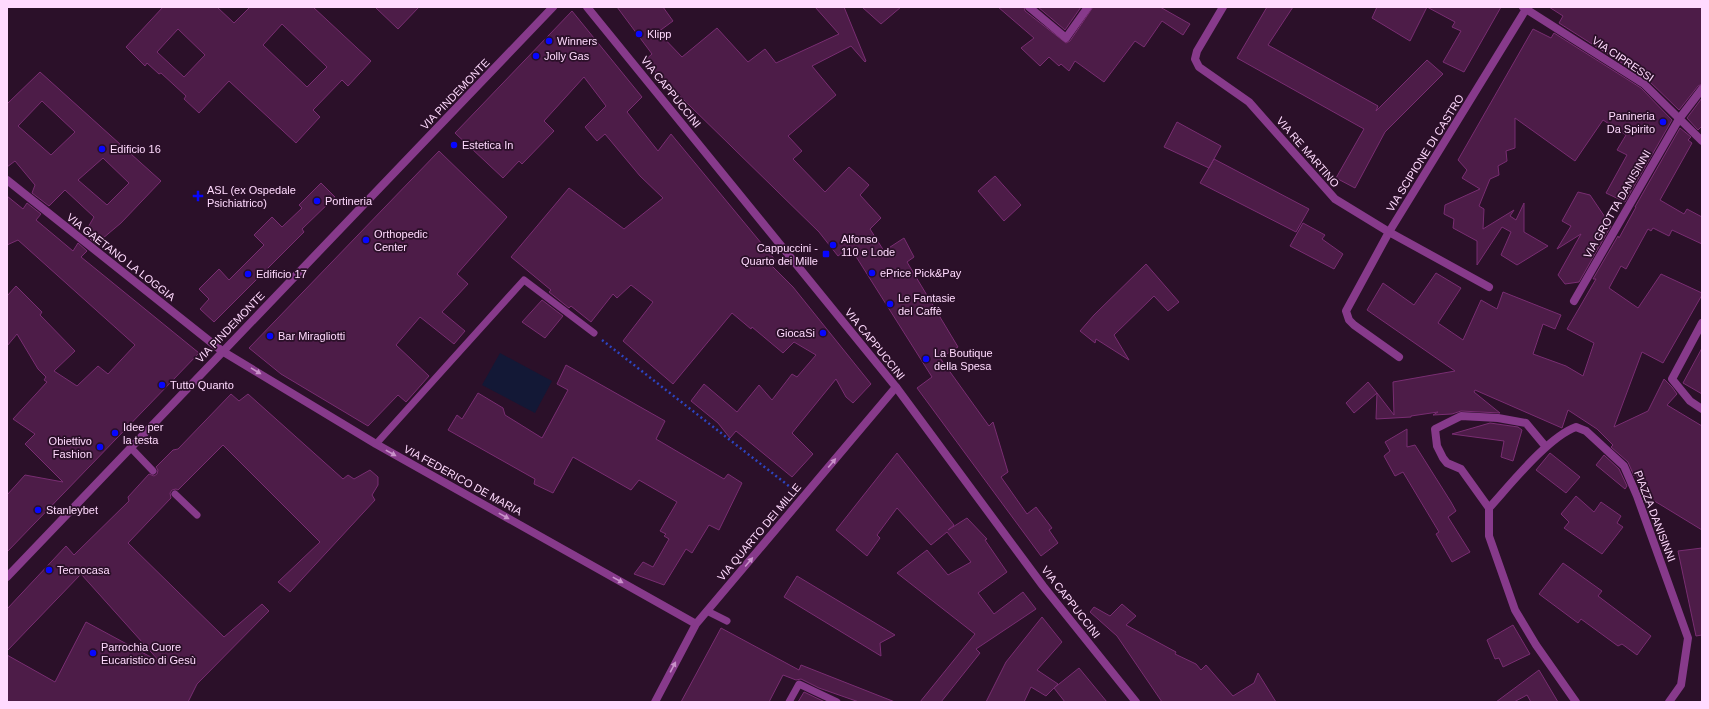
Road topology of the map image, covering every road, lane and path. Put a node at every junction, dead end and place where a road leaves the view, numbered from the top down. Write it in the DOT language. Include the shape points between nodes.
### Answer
graph roads {
  1 [pos="553,7"];
  2 [pos="587,7"];
  3 [pos="1029,7"];
  4 [pos="1088,7"];
  5 [pos="1223,7"];
  6 [pos="1524,8"];
  7 [pos="1702,89"];
  8 [pos="1679,119"];
  9 [pos="1702,141"];
  10 [pos="7,180"];
  11 [pos="1389,232"];
  12 [pos="1489,287"];
  13 [pos="1574,301"];
  14 [pos="1702,324"];
  15 [pos="594,333"];
  16 [pos="222,351"];
  17 [pos="1399,357"];
  18 [pos="896,387"];
  19 [pos="1702,409"];
  20 [pos="376,444"];
  21 [pos="1546,447"];
  22 [pos="130,448"];
  23 [pos="153,470"];
  24 [pos="175,494"];
  25 [pos="803,497"];
  26 [pos="1488,508"];
  27 [pos="197,515"];
  28 [pos="7,577"];
  29 [pos="707,611"];
  30 [pos="727,621"];
  31 [pos="696,624"];
  32 [pos="655,702"];
  33 [pos="789,702"];
  34 [pos="837,702"];
  35 [pos="1136,702"];
  36 [pos="1576,702"];
  37 [pos="1669,702"];
  1 -- 16 [label="street, VIA PINDEMONTE"];
  2 -- 18 [label="street, VIA CAPPUCCINI"];
  3 -- 4 [label="street" via="1066,38"];
  5 -- 11 [label="street, VIA RE MARTINO" via="1197,51 1195,59 1199,67 1249,102 1335,199"];
  6 -- 8 [label="street, VIA CIPRESSI" via="1644,84"];
  6 -- 11 [label="street, VIA SCIPIONE DI CASTRO"];
  7 -- 8 [label="street, VIA GROTTA DANISINNI"];
  8 -- 9 [label="street, VIA CIPRESSI"];
  8 -- 13 [label="street, VIA GROTTA DANISINNI"];
  10 -- 16 [label="street, VIA GAETANO LA LOGGIA"];
  11 -- 12 [label="street, VIA RE MARTINO"];
  11 -- 17 [label="street, VIA SCIPIONE DI CASTRO" via="1346,311 1354,325"];
  14 -- 19 [label="street" via="1672,379 1690,401"];
  15 -- 20 [label="lane" via="524,280"];
  15 -- 25 [label="path"];
  16 -- 20 [label="street, VIA FEDERICO DE MARIA, one-way"];
  16 -- 22 [label="street, VIA PINDEMONTE"];
  25 -- 18 [label="street, VIA QUARTO DEI MILLE, one-way"];
  18 -- 35 [label="street, VIA CAPPUCCINI" via="1043,586"];
  20 -- 31 [label="street, VIA FEDERICO DE MARIA, one-way"];
  21 -- 26 [label="street, PIAZZA DANISINNI"];
  21 -- 26 [label="street" via="1526,423 1498,418 1461,416 1435,429 1443,458 1447,463 1460,469"];
  21 -- 37 [label="street, PIAZZA DANISINNI" via="1567,430 1576,427 1586,431 1624,466 1688,638 1681,685"];
  22 -- 23 [label="lane"];
  22 -- 28 [label="street, VIA PINDEMONTE"];
  24 -- 27 [label="lane"];
  29 -- 25 [label="street, VIA QUARTO DEI MILLE, one-way"];
  26 -- 36 [label="street" via="1489,536 1515,610"];
  29 -- 30 [label="lane"];
  29 -- 31 [label="street, VIA QUARTO DEI MILLE"];
  32 -- 31 [label="street, VIA QUARTO DEI MILLE, one-way"];
  33 -- 34 [label="lane" via="799,684"];
}
